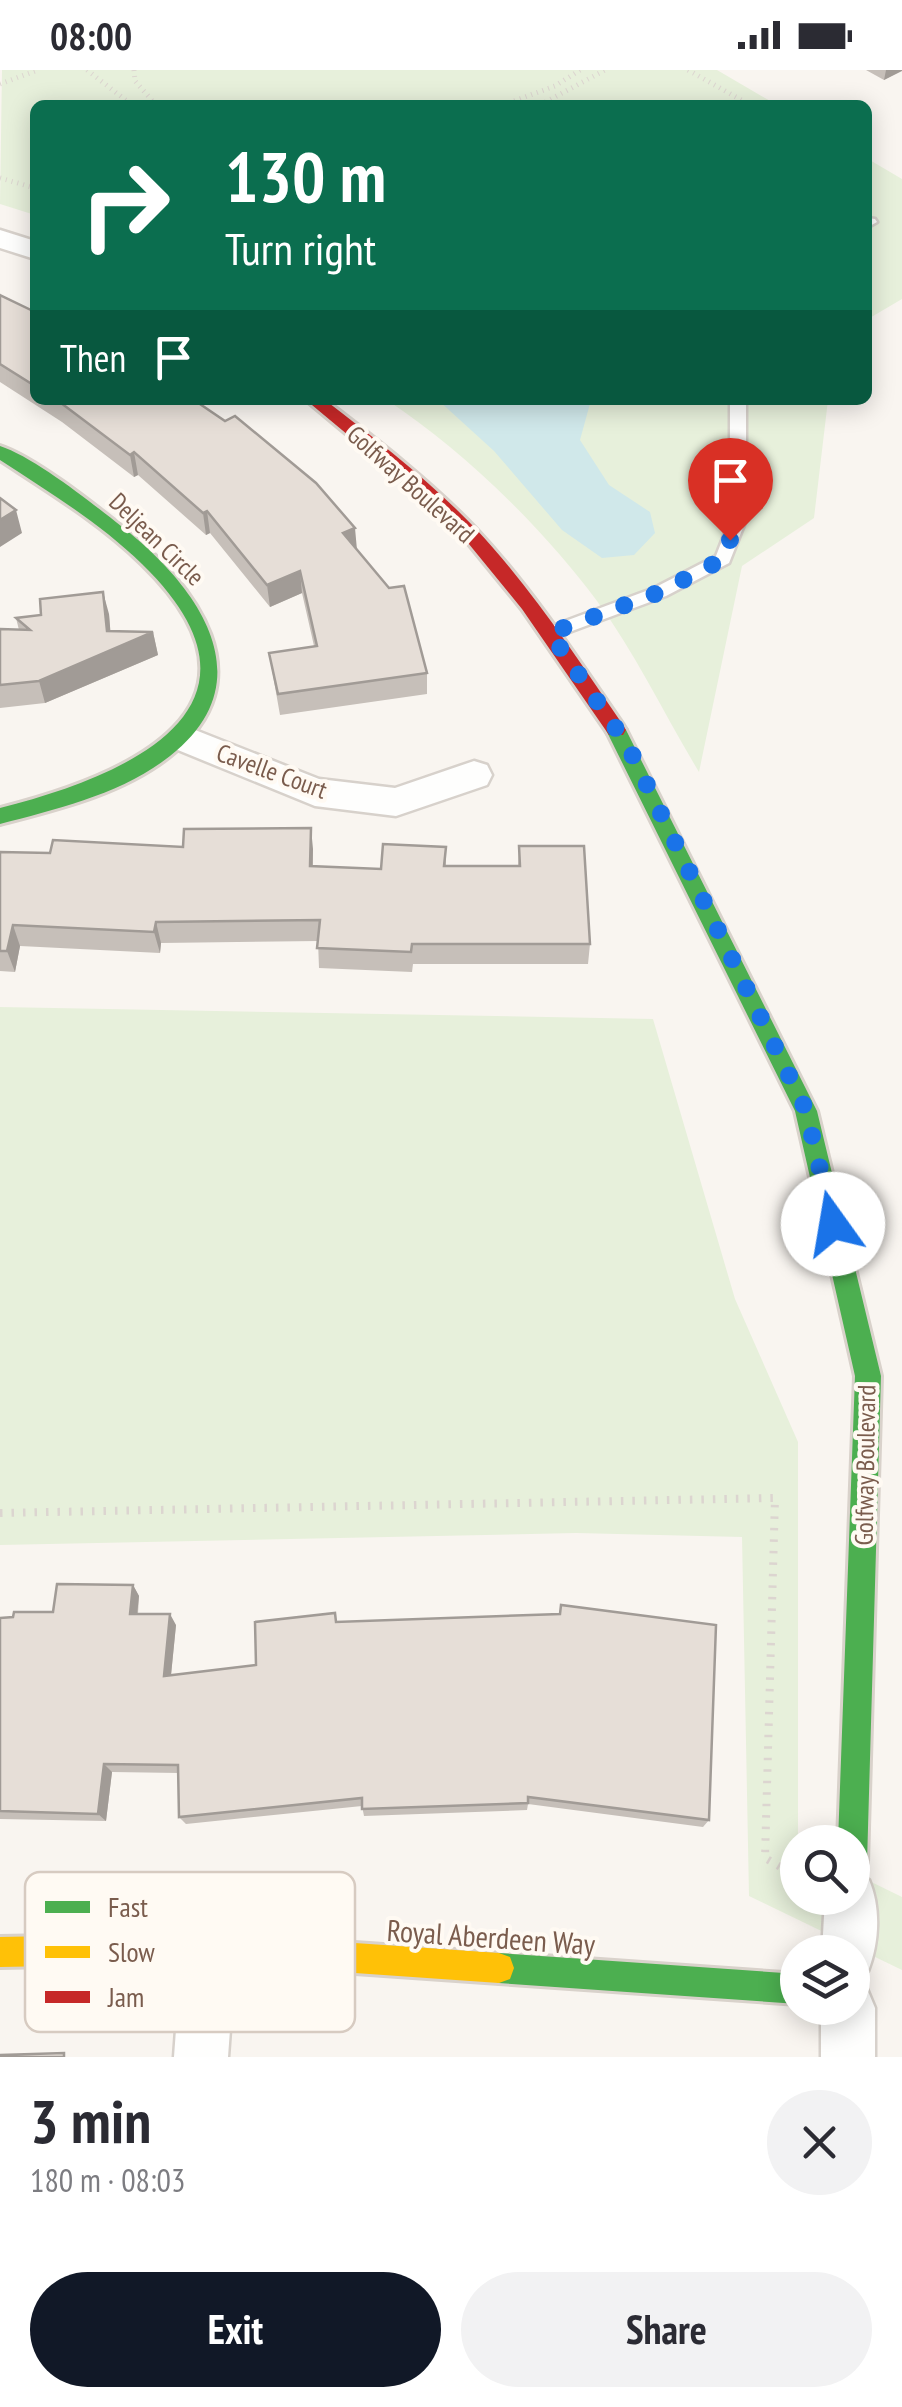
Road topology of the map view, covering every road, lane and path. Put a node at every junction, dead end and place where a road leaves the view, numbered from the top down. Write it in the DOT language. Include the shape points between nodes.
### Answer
graph roads {
  1 [pos="38,70"];
  2 [pos="86,70"];
  3 [pos="134,70"];
  4 [pos="580,70"];
  5 [pos="605,70"];
  6 [pos="688,70"];
  7 [pos="0,84"];
  8 [pos="125,100"];
  9 [pos="152,100"];
  10 [pos="517,100"];
  11 [pos="549,100"];
  12 [pos="741,100"];
  13 [pos="0,178"];
  14 [pos="30,187"];
  15 [pos="0,238"];
  16 [pos="30,249"];
  17 [pos="320,405"];
  18 [pos="738,405"];
  19 [pos="0,452"];
  20 [pos="550,633"];
  21 [pos="185,739"];
  22 [pos="474,775"];
  23 [pos="0,816"];
  24 [pos="885,1377"];
  25 [pos="0,1513"];
  26 [pos="855,1825"];
  27 [pos="780,1866"];
  28 [pos="0,1952"];
  29 [pos="25,1952"];
  30 [pos="355,1958"];
  31 [pos="780,1988"];
  32 [pos="848,2025"];
  33 [pos="204,2032"];
  34 [pos="202,2057"];
  35 [pos="848,2057"];
  1 -- 7 [label="path"];
  2 -- 8 [label="path"];
  3 -- 9 [label="path"];
  4 -- 10 [label="path"];
  5 -- 11 [label="path"];
  6 -- 12 [label="path"];
  13 -- 14 [label="path"];
  15 -- 16 [label="street"];
  17 -- 20 [label="street, Golfway Boulevard" via="470,534"];
  18 -- 20 [label="lane" via="738,520 723,559 660,592"];
  19 -- 21 [label="street, Deljean Circle" via="97,517 186,603 212,658 208,698"];
  20 -- 24 [label="street, Golfway Boulevard" via="628,746 806,1110"];
  21 -- 22 [label="street, Cavelle Court" via="315,792 396,802"];
  21 -- 23 [label="street" via="94,792"];
  24 -- 26 [label="street, Golfway Boulevard"];
  25 -- 27 [label="path" via="775,1498 766,1858"];
  28 -- 29 [label="street, Royal Aberdeen Way"];
  30 -- 31 [label="street, Royal Aberdeen Way"];
  32 -- 35 [label="street"];
  33 -- 34 [label="street"];
}
